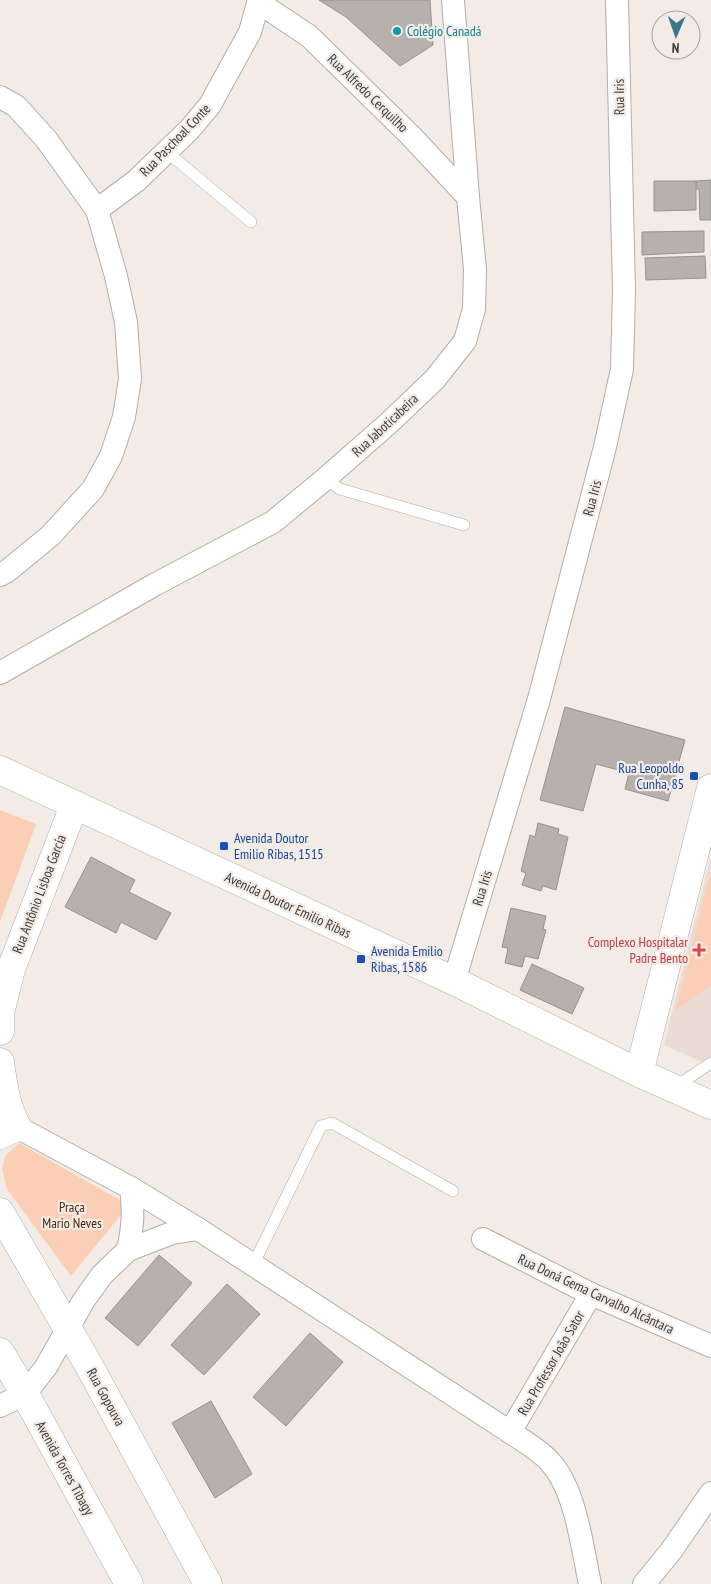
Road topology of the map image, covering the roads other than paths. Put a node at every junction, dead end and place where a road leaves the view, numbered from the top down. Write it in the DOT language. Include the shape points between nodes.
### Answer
graph roads {
  1 [pos="453,0"];
  2 [pos="617,0"];
  3 [pos="258,1"];
  4 [pos="0,97"];
  5 [pos="167,152"];
  6 [pos="468,197"];
  7 [pos="97,210"];
  8 [pos="251,222"];
  9 [pos="325,479"];
  10 [pos="464,525"];
  11 [pos="0,575"];
  12 [pos="0,673"];
  13 [pos="0,770"];
  14 [pos="711,788"];
  15 [pos="74,806"];
  16 [pos="454,981"];
  17 [pos="0,1013"];
  18 [pos="0,1031"];
  19 [pos="0,1062"];
  20 [pos="711,1063"];
  21 [pos="639,1073"];
  22 [pos="673,1088"];
  23 [pos="711,1105"];
  24 [pos="8,1131"];
  25 [pos="131,1188"];
  26 [pos="453,1192"];
  27 [pos="0,1212"];
  28 [pos="198,1229"];
  29 [pos="482,1239"];
  30 [pos="128,1250"];
  31 [pos="253,1265"];
  32 [pos="591,1294"];
  33 [pos="67,1329"];
  34 [pos="711,1346"];
  35 [pos="0,1352"];
  36 [pos="25,1394"];
  37 [pos="0,1406"];
  38 [pos="510,1432"];
  39 [pos="711,1493"];
  40 [pos="129,1584"];
  41 [pos="208,1584"];
  42 [pos="590,1584"];
  43 [pos="644,1584"];
  1 -- 6 [label="street, Rua Jaboticabeira"];
  2 -- 16 [label="street, Rua Iris" via="624,290 622,369 606,447 539,699"];
  3 -- 5 [label="street, Rua Paschoal Conte" via="250,32 210,105"];
  3 -- 6 [label="street, Rua Alfredo Cerquilho" via="309,36"];
  4 -- 7 [label="street" via="16,106 46,139"];
  5 -- 7 [label="street, Rua Paschoal Conte" via="136,181"];
  5 -- 8 [label="lane"];
  6 -- 9 [label="street, Rua Jaboticabeira" via="476,269 474,309 465,341 435,379"];
  7 -- 11 [label="street" via="126,322 130,379 124,417 111,456 92,489 50,536"];
  9 -- 10 [label="lane" via="340,489"];
  9 -- 12 [label="street, Rua Jaboticabeira" via="272,522"];
  13 -- 15 [label="main road, Avenida Doutor Emilio Ribas"];
  14 -- 21 [label="main road"];
  15 -- 16 [label="main road, Avenida Doutor Emilio Ribas"];
  15 -- 17 [label="main road, Rua Antônio Lisboa García" via="10,970"];
  16 -- 21 [label="main road, Avenida Doutor Emilio Ribas"];
  17 -- 18 [label="main road, Rua Antônio Lisboa García"];
  19 -- 24 [label="main road" via="9,1113"];
  20 -- 22 [label="lane"];
  21 -- 22 [label="main road, Avenida Doutor Emilio Ribas"];
  22 -- 23 [label="main road, Avenida Doutor Emilio Ribas"];
  24 -- 25 [label="street"];
  25 -- 28 [label="street"];
  25 -- 30 [label="street" via="134,1205"];
  26 -- 31 [label="lane" via="332,1123 321,1126"];
  27 -- 33 [label="main road, Rua Gopouva"];
  28 -- 30 [label="street" via="148,1241"];
  28 -- 31 [label="street"];
  29 -- 32 [label="street, Rua Doná Gema Carvalho Alcântara"];
  30 -- 33 [label="street" via="102,1275"];
  31 -- 38 [label="street"];
  32 -- 34 [label="street, Rua Doná Gema Carvalho Alcântara"];
  32 -- 38 [label="street, Rua Professor João Sator"];
  33 -- 36 [label="street" via="46,1367"];
  33 -- 41 [label="main road, Rua Gopouva"];
  35 -- 36 [label="main road, Avenida Torres Tibagy"];
  36 -- 37 [label="street"];
  36 -- 40 [label="main road, Avenida Torres Tibagy"];
  38 -- 42 [label="street" via="550,1460 563,1479"];
  39 -- 43 [label="street"];
}
